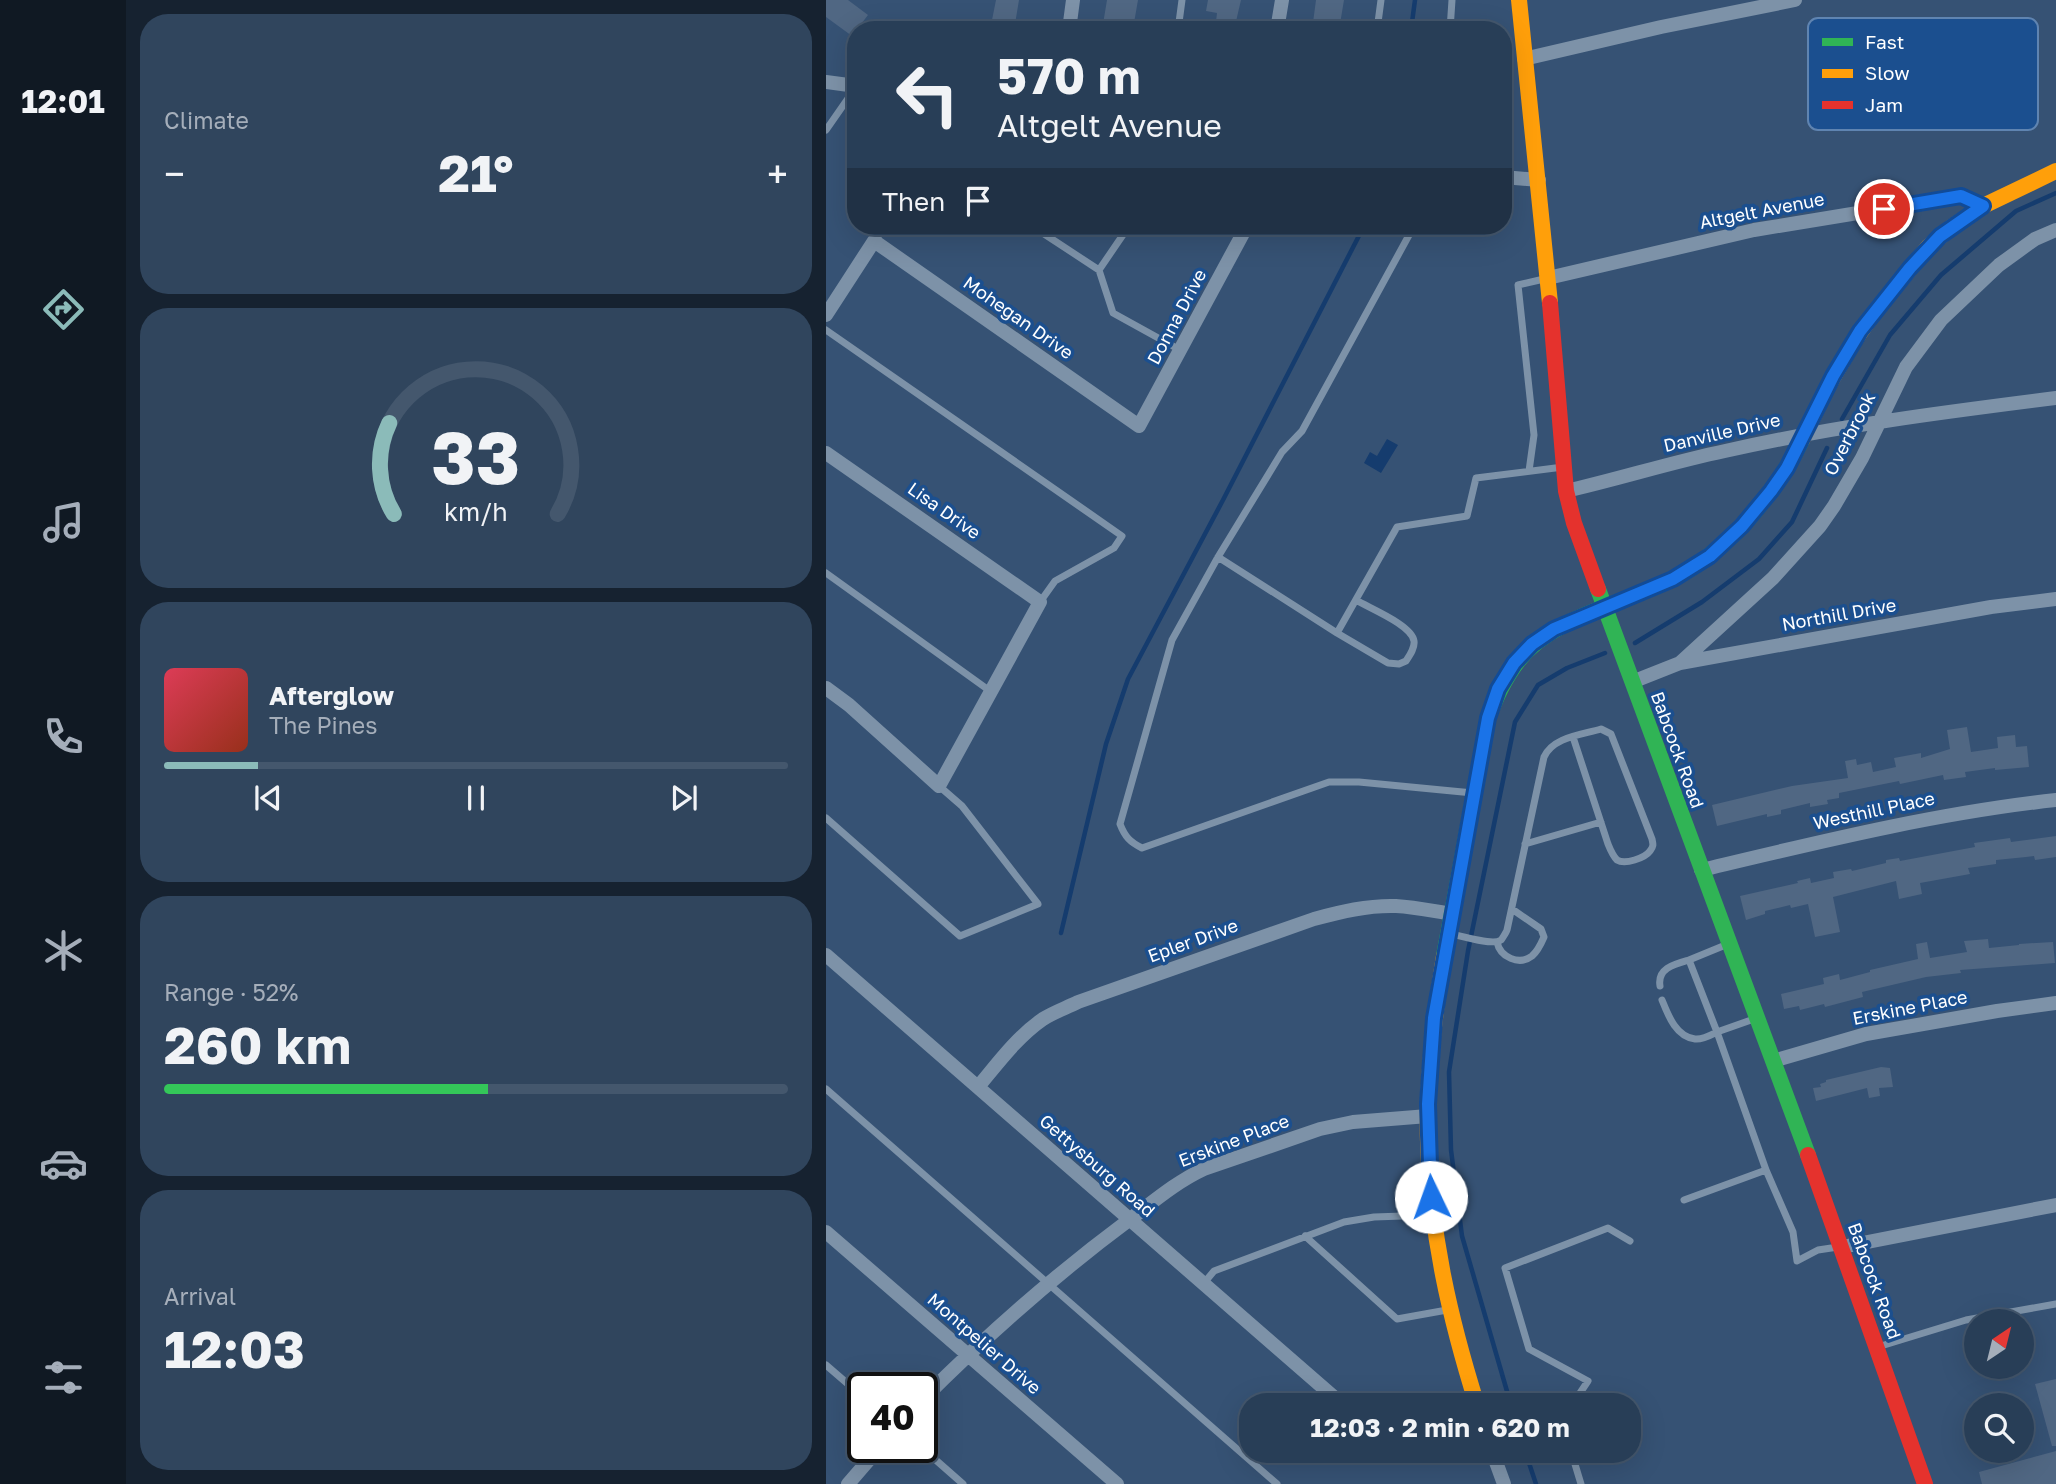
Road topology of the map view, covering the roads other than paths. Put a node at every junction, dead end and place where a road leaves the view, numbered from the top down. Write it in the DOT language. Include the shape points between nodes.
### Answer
graph roads {
  1 [pos="1073,0"];
  2 [pos="1182,0"];
  3 [pos="1282,0"];
  4 [pos="1381,0"];
  5 [pos="1452,0"];
  6 [pos="1519,0"];
  7 [pos="1795,0"];
  8 [pos="1070,21"];
  9 [pos="1179,21"];
  10 [pos="1279,21"];
  11 [pos="1378,21"];
  12 [pos="1451,21"];
  13 [pos="1524,59"];
  14 [pos="826,82"];
  15 [pos="847,86"];
  16 [pos="847,100"];
  17 [pos="826,130"];
  18 [pos="2056,171"];
  19 [pos="1512,178"];
  20 [pos="1539,180"];
  21 [pos="1983,206"];
  22 [pos="2056,230"];
  23 [pos="878,235"];
  24 [pos="1045,235"];
  25 [pos="1123,235"];
  26 [pos="1242,235"];
  27 [pos="1409,235"];
  28 [pos="874,241"];
  29 [pos="1099,270"];
  30 [pos="1548,278"];
  31 [pos="826,314"];
  32 [pos="826,330"];
  33 [pos="1181,351"];
  34 [pos="2056,398"];
  35 [pos="1881,421"];
  36 [pos="1139,426"];
  37 [pos="1804,435"];
  38 [pos="826,453"];
  39 [pos="1564,467"];
  40 [pos="1529,471"];
  41 [pos="1566,491"];
  42 [pos="1218,557"];
  43 [pos="826,573"];
  44 [pos="2056,599"];
  45 [pos="1356,600"];
  46 [pos="1040,602"];
  47 [pos="1605,607"];
  48 [pos="1337,633"];
  49 [pos="1680,663"];
  50 [pos="1632,682"];
  51 [pos="826,688"];
  52 [pos="991,691"];
  53 [pos="1573,737"];
  54 [pos="939,786"];
  55 [pos="1474,793"];
  56 [pos="2056,800"];
  57 [pos="826,818"];
  58 [pos="1601,822"];
  59 [pos="1524,844"];
  60 [pos="1701,870"];
  61 [pos="1512,909"];
  62 [pos="1451,914"];
  63 [pos="1455,935"];
  64 [pos="1494,942"];
  65 [pos="1729,944"];
  66 [pos="826,956"];
  67 [pos="1689,960"];
  68 [pos="1660,986"];
  69 [pos="1662,1000"];
  70 [pos="2056,1003"];
  71 [pos="1756,1018"];
  72 [pos="1717,1032"];
  73 [pos="1773,1061"];
  74 [pos="978,1087"];
  75 [pos="826,1089"];
  76 [pos="1428,1116"];
  77 [pos="1766,1170"];
  78 [pos="1684,1200"];
  79 [pos="2056,1205"];
  80 [pos="1433,1215"];
  81 [pos="1129,1220"];
  82 [pos="826,1232"];
  83 [pos="1305,1236"];
  84 [pos="1630,1241"];
  85 [pos="1842,1247"];
  86 [pos="1048,1284"];
  87 [pos="1203,1284"];
  88 [pos="2056,1304"];
  89 [pos="1448,1310"];
  90 [pos="1877,1347"];
  91 [pos="967,1355"];
  92 [pos="826,1365"];
  93 [pos="847,1383"];
  94 [pos="938,1384"];
  95 [pos="1328,1393"];
  96 [pos="1473,1393"];
  97 [pos="1580,1393"];
  98 [pos="938,1462"];
  99 [pos="866,1463"];
  100 [pos="1496,1463"];
  101 [pos="1575,1463"];
  102 [pos="1582,1482"];
  103 [pos="848,1484"];
  104 [pos="963,1484"];
  105 [pos="1117,1484"];
  106 [pos="1277,1484"];
  107 [pos="1504,1484"];
  108 [pos="1925,1484"];
  1 -- 8 [label="street"];
  2 -- 9 [label="lane"];
  3 -- 10 [label="street"];
  4 -- 11 [label="lane"];
  5 -- 12 [label="lane"];
  6 -- 13 [label="main road, Babcock Road"];
  7 -- 13 [label="street"];
  13 -- 20 [label="main road, Babcock Road"];
  14 -- 15 [label="street"];
  16 -- 17 [label="lane"];
  18 -- 21 [label="main road"];
  19 -- 20 [label="street"];
  20 -- 30 [label="main road, Babcock Road"];
  21 -- 30 [label="street, Altgelt Avenue" via="1961,196 1741,233"];
  21 -- 37 [label="main road" via="1940,236 1860,331"];
  22 -- 35 [label="street, Overbrook" via="1999,265 1941,320 1906,367"];
  23 -- 28 [label="lane"];
  24 -- 29 [label="lane"];
  25 -- 29 [label="lane"];
  26 -- 33 [label="street, Donna Drive"];
  27 -- 42 [label="lane" via="1302,432 1282,452"];
  28 -- 31 [label="street"];
  28 -- 36 [label="street, Mohegan Drive"];
  29 -- 33 [label="lane" via="1113,313"];
  30 -- 39 [label="main road, Babcock Road"];
  30 -- 40 [label="lane" via="1518,285 1534,435"];
  32 -- 46 [label="lane" via="1122,536 1114,548 1055,581"];
  33 -- 36 [label="street, Donna Drive"];
  34 -- 35 [label="street, Danville Drive"];
  35 -- 37 [label="street, Danville Drive"];
  35 -- 49 [label="street, Overbrook" via="1835,506 1808,541"];
  37 -- 41 [label="street, Danville Drive"];
  37 -- 47 [label="main road" via="1771,491 1710,556 1673,579"];
  38 -- 46 [label="street, Lisa Drive"];
  39 -- 40 [label="lane"];
  39 -- 41 [label="main road, Babcock Road"];
  40 -- 45 [label="lane" via="1476,478 1467,516 1398,527"];
  41 -- 47 [label="main road, Babcock Road"];
  42 -- 48 [label="lane"];
  42 -- 55 [label="lane" via="1172,640 1120,824 1132,843 1142,848 1329,782"];
  43 -- 52 [label="lane"];
  44 -- 49 [label="street, Northill Drive"];
  45 -- 48 [label="lane"];
  45 -- 48 [label="lane" via="1408,629 1414,644 1406,662 1388,663"];
  46 -- 52 [label="street"];
  47 -- 50 [label="main road, Babcock Road"];
  47 -- 55 [label="main road" via="1554,629 1514,663 1492,703"];
  49 -- 50 [label="street, Northill Drive"];
  50 -- 60 [label="main road, Babcock Road"];
  51 -- 54 [label="street"];
  52 -- 54 [label="street"];
  53 -- 58 [label="lane"];
  53 -- 58 [label="lane" via="1601,729 1611,734 1652,839 1651,849 1619,862"];
  53 -- 59 [label="lane" via="1548,748"];
  54 -- 57 [label="lane" via="962,806 1038,904 960,936"];
  55 -- 62 [label="main road"];
  56 -- 60 [label="street, Westhill Place" via="1873,830"];
  58 -- 59 [label="lane"];
  59 -- 61 [label="lane"];
  60 -- 65 [label="main road, Babcock Road"];
  61 -- 64 [label="lane" via="1507,930"];
  61 -- 64 [label="lane" via="1541,929 1541,945 1525,960 1516,960 1506,957"];
  62 -- 63 [label="main road"];
  62 -- 74 [label="street, Epler Drive" via="1396,906 1340,912 1078,1002 1028,1031"];
  63 -- 64 [label="lane"];
  63 -- 76 [label="main road" via="1434,1018"];
  65 -- 67 [label="lane"];
  65 -- 71 [label="main road, Babcock Road"];
  66 -- 74 [label="street, Gettysburg Road"];
  67 -- 68 [label="lane" via="1662,972"];
  67 -- 72 [label="lane"];
  69 -- 72 [label="lane" via="1672,1023 1688,1037 1698,1040"];
  70 -- 73 [label="street, Erskine Place" via="1866,1034"];
  71 -- 72 [label="lane"];
  71 -- 73 [label="main road, Babcock Road"];
  72 -- 77 [label="lane"];
  73 -- 85 [label="main road, Babcock Road"];
  74 -- 81 [label="street, Gettysburg Road"];
  75 -- 86 [label="lane"];
  76 -- 80 [label="main road"];
  76 -- 81 [label="street, Erskine Place" via="1331,1127 1204,1169 1171,1187"];
  77 -- 78 [label="lane"];
  77 -- 85 [label="lane" via="1793,1232 1797,1261 1818,1250"];
  79 -- 85 [label="street"];
  80 -- 83 [label="lane" via="1374,1217"];
  80 -- 89 [label="main road"];
  81 -- 86 [label="street, Erskine Place"];
  81 -- 87 [label="street, Gettysburg Road"];
  82 -- 91 [label="street, Montpelier Drive"];
  83 -- 87 [label="lane" via="1214,1271"];
  83 -- 89 [label="lane" via="1398,1319"];
  84 -- 97 [label="lane" via="1608,1228 1505,1268 1530,1349 1588,1381"];
  85 -- 90 [label="main road, Babcock Road"];
  86 -- 91 [label="street, Erskine Place"];
  86 -- 106 [label="lane"];
  87 -- 95 [label="street, Gettysburg Road"];
  88 -- 90 [label="lane" via="1966,1320"];
  89 -- 96 [label="main road"];
  90 -- 108 [label="main road, Babcock Road"];
  91 -- 94 [label="street, Erskine Place"];
  91 -- 105 [label="street, Montpelier Drive"];
  92 -- 93 [label="lane"];
  98 -- 104 [label="lane"];
  99 -- 103 [label="street"];
  100 -- 107 [label="street"];
  101 -- 102 [label="lane"];
}
